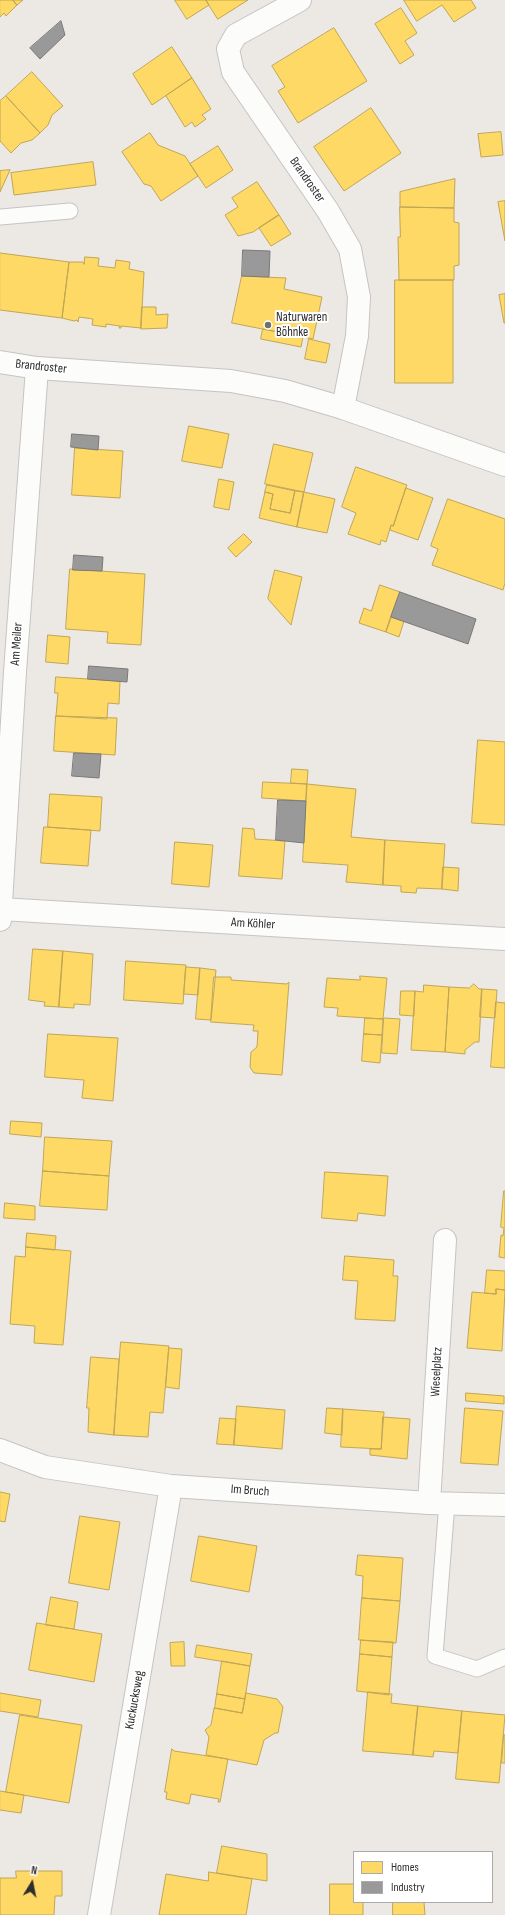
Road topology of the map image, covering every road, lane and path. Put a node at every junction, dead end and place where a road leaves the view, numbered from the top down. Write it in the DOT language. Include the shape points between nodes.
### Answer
graph roads {
  1 [pos="300,0"];
  2 [pos="70,211"];
  3 [pos="0,217"];
  4 [pos="0,362"];
  5 [pos="37,368"];
  6 [pos="343,408"];
  7 [pos="505,465"];
  8 [pos="8,672"];
  9 [pos="0,914"];
  10 [pos="505,939"];
  11 [pos="445,1240"];
  12 [pos="0,1450"];
  13 [pos="171,1486"];
  14 [pos="438,1503"];
  15 [pos="505,1505"];
  16 [pos="505,1657"];
  17 [pos="99,1915"];
  1 -- 6 [label="street, Brandroster" via="236,35 228,49 233,72 328,211 350,249 359,298 357,336"];
  2 -- 3 [label="lane"];
  4 -- 5 [label="street, Brandroster"];
  5 -- 6 [label="street, Brandroster" via="231,380 285,391"];
  5 -- 8 [label="street, Am Meiler"];
  6 -- 7 [label="street, Brandroster"];
  8 -- 9 [label="street, Am Meiler"];
  9 -- 10 [label="street, Am Köhler"];
  11 -- 14 [label="street, Wieselplatz"];
  12 -- 13 [label="street, Im Bruch" via="45,1467"];
  13 -- 14 [label="street, Im Bruch"];
  13 -- 17 [label="street, Kuckucksweg"];
  14 -- 15 [label="street, Im Bruch"];
  14 -- 16 [label="lane" via="435,1656 477,1669"];
}
